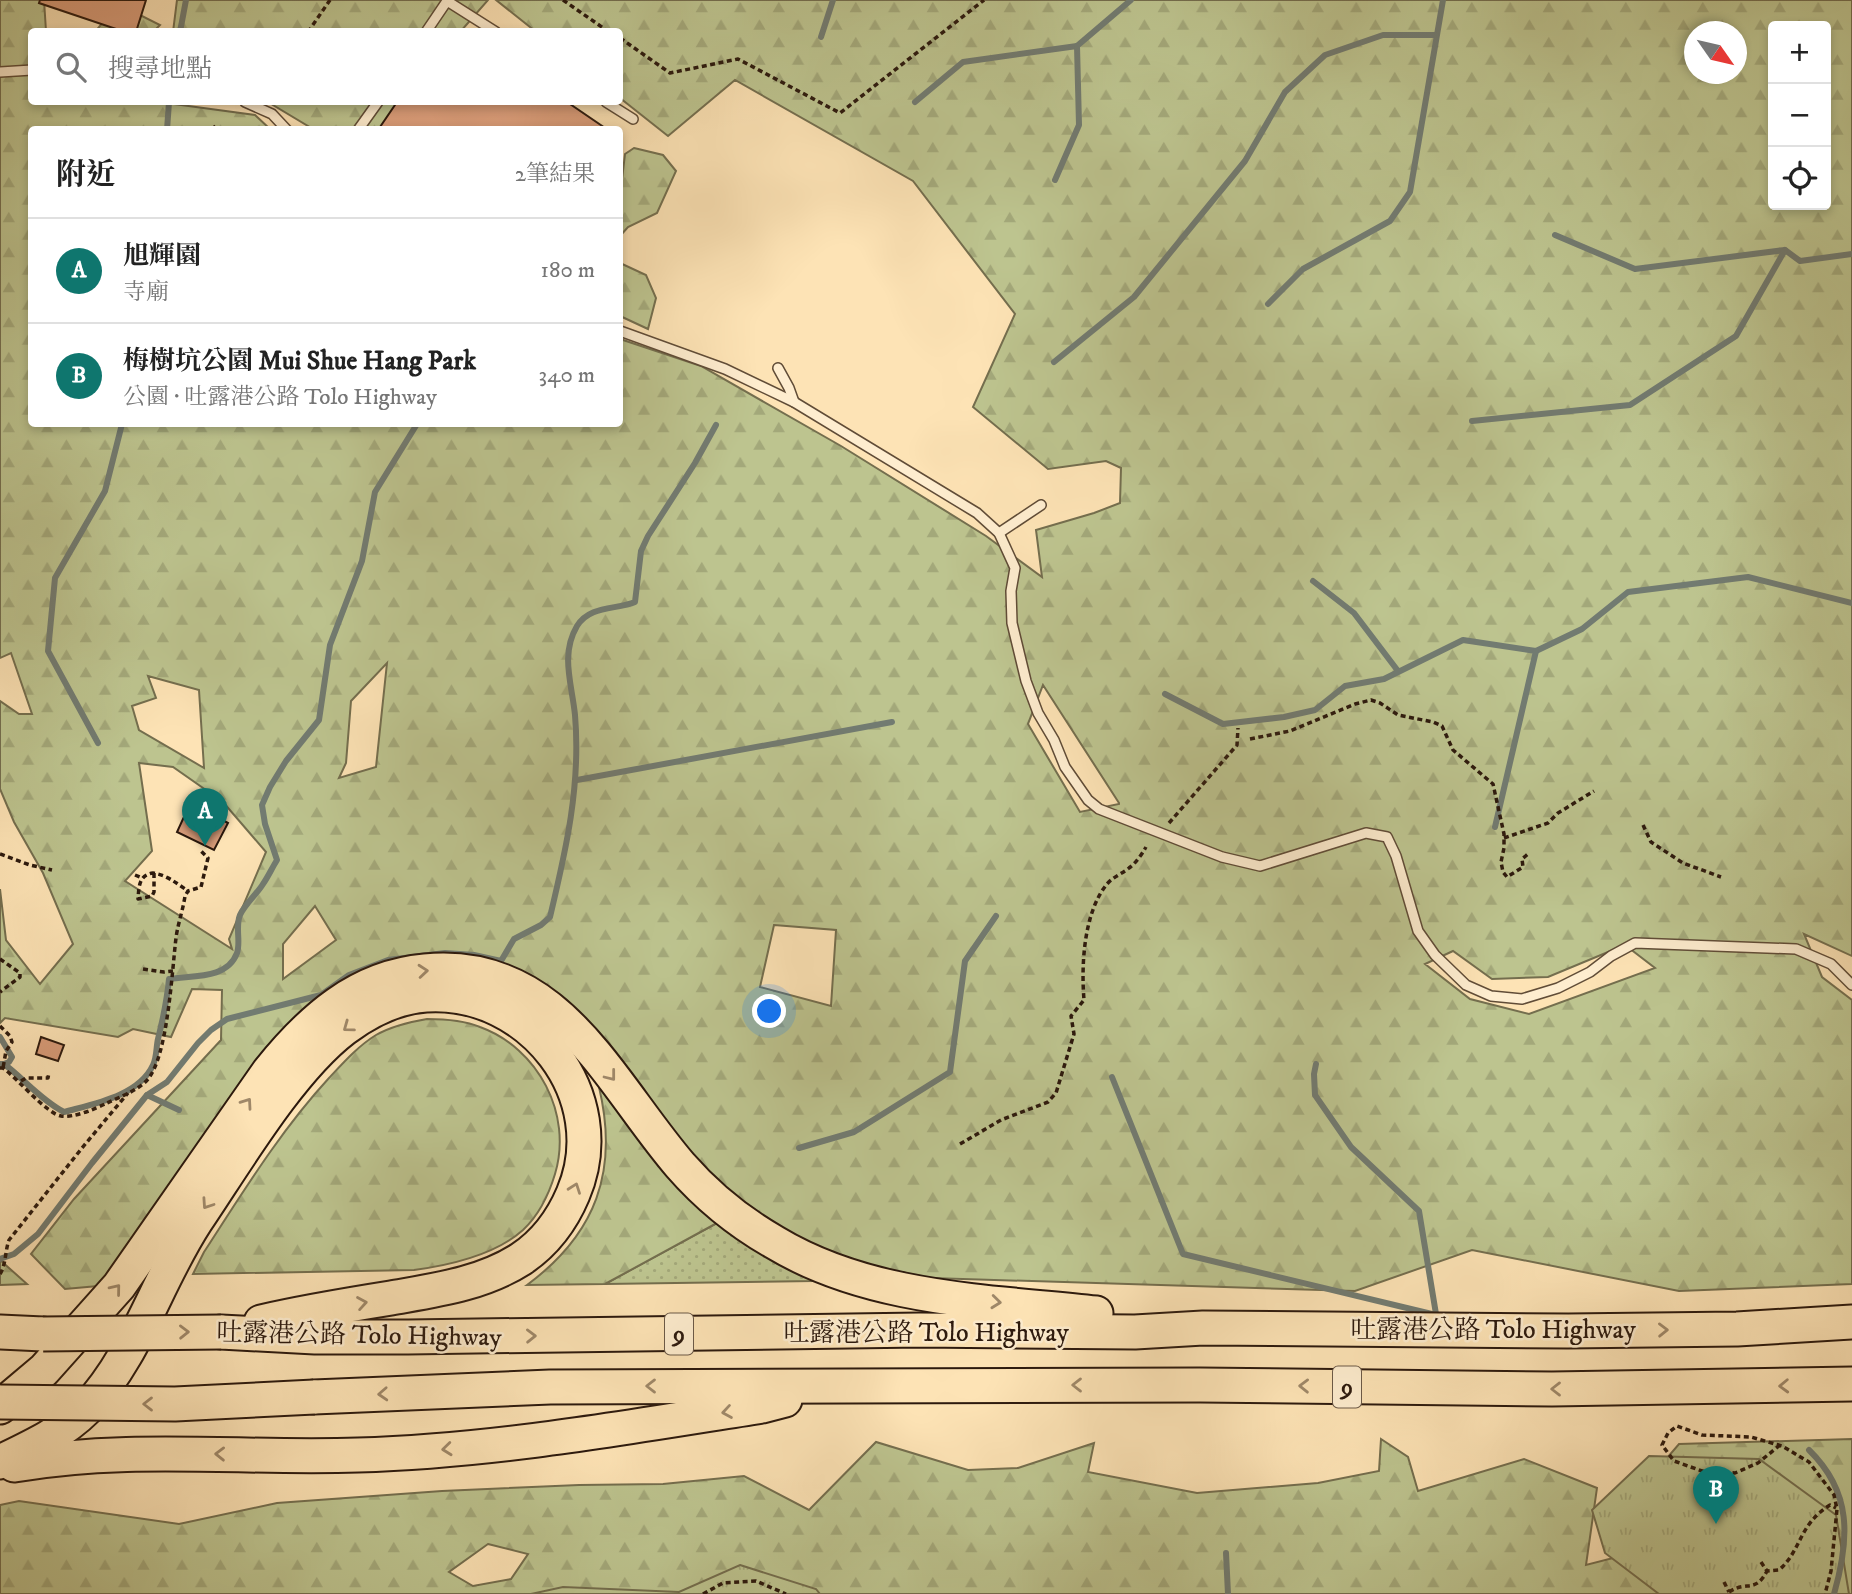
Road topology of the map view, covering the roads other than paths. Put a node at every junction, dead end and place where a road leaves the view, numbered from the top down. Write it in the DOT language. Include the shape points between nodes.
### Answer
graph roads {
  1 [pos="429,28"];
  2 [pos="490,28"];
  3 [pos="28,70"];
  4 [pos="0,72"];
  5 [pos="251,105"];
  6 [pos="376,105"];
  7 [pos="611,105"];
  8 [pos="633,119"];
  9 [pos="283,126"];
  10 [pos="361,126"];
  11 [pos="623,332"];
  12 [pos="778,368"];
  13 [pos="794,402"];
  14 [pos="1041,505"];
  15 [pos="999,533"];
  16 [pos="1852,985"];
  17 [pos="1852,1322"];
  18 [pos="316,1324"];
  19 [pos="1203,1328"];
  20 [pos="0,1332"];
  21 [pos="1852,1384"];
  22 [pos="841,1386"];
  23 [pos="0,1404"];
  24 [pos="0,1464"];
  1 -- 2 [label="lane" via="447,1"];
  3 -- 4 [label="lane"];
  5 -- 9 [label="lane" via="272,114"];
  6 -- 10 [label="lane"];
  7 -- 8 [label="lane"];
  11 -- 13 [label="lane" via="725,369"];
  12 -- 13 [label="lane"];
  13 -- 15 [label="lane" via="977,513"];
  14 -- 15 [label="lane"];
  15 -- 16 [label="lane" via="1015,568 1012,623 1026,681 1065,767 1099,809 1223,857 1260,866 1366,833 1387,837 1418,931 1466,985 1491,996 1522,999 1558,988 1635,943 1796,949 1830,964"];
  19 -- 17 [label="highway, 吐露港公路 Tolo Highway / 9, one-way" via="1568,1331"];
  18 -- 19 [label="highway, 吐露港公路 Tolo Highway / 9, one-way" via="1135,1332"];
  20 -- 18 [label="highway, 吐露港公路 Tolo Highway / 9, one-way, bridge" via="221,1332"];
  18 -- 24 [label="highway, one-way" via="481,1279 523,1258 556,1227 583,1162 582,1111 562,1063 519,1019 489,1004 452,995 426,995 371,1012 331,1040 277,1104 183,1240 125,1358 108,1382 68,1424"];
  23 -- 19 [label="highway, one-way" via="44,1370 119,1286 296,1039 353,993 398,975 430,970 494,978 551,1008 575,1030 693,1179 740,1220 810,1262 868,1283 908,1291"];
  21 -- 22 [label="highway, 吐露港公路 Tolo Highway / 9, one-way" via="1552,1389"];
  22 -- 23 [label="highway, 吐露港公路 Tolo Highway / 9, one-way, bridge" via="550,1387 175,1404"];
  22 -- 24 [label="highway, one-way" via="762,1406 541,1441 355,1455 102,1454"];
}
